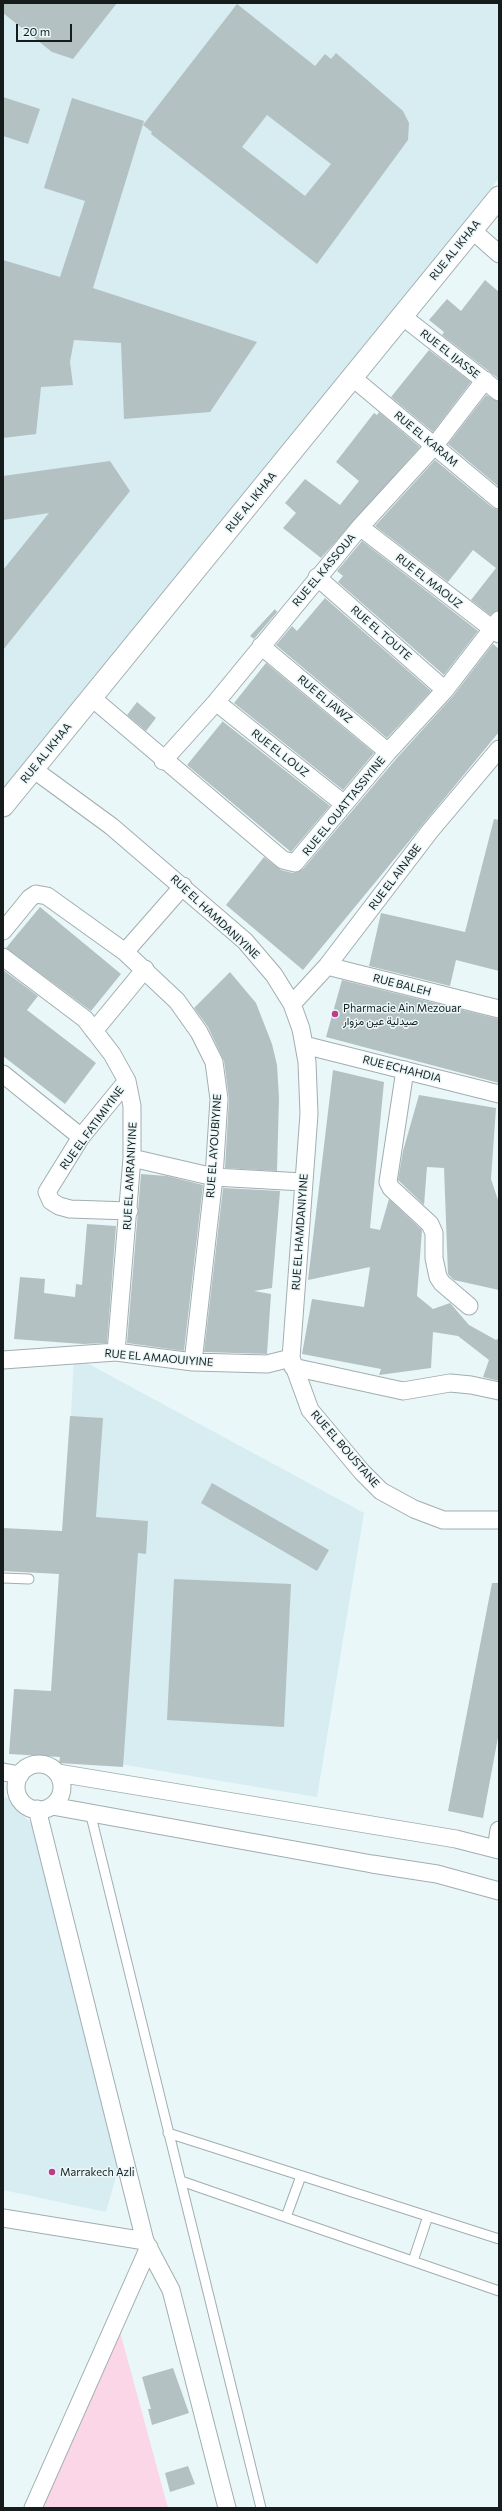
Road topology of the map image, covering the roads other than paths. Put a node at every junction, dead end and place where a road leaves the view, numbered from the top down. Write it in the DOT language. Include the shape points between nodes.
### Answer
graph roads {
  1 [pos="499,198"];
  2 [pos="472,230"];
  3 [pos="499,254"];
  4 [pos="402,316"];
  5 [pos="353,378"];
  6 [pos="485,380"];
  7 [pos="499,392"];
  8 [pos="435,445"];
  9 [pos="499,500"];
  10 [pos="360,527"];
  11 [pos="318,577"];
  12 [pos="496,627"];
  13 [pos="262,646"];
  14 [pos="445,690"];
  15 [pos="92,697"];
  16 [pos="216,702"];
  17 [pos="499,749"];
  18 [pos="388,752"];
  19 [pos="163,761"];
  20 [pos="33,769"];
  21 [pos="344,804"];
  22 [pos="3,806"];
  23 [pos="183,886"];
  24 [pos="3,931"];
  25 [pos="126,952"];
  26 [pos="3,957"];
  27 [pos="328,966"];
  28 [pos="145,969"];
  29 [pos="292,1004"];
  30 [pos="498,1007"];
  31 [pos="94,1031"];
  32 [pos="304,1045"];
  33 [pos="405,1070"];
  34 [pos="3,1074"];
  35 [pos="127,1081"];
  36 [pos="499,1094"];
  37 [pos="82,1137"];
  38 [pos="132,1158"];
  39 [pos="214,1177"];
  40 [pos="303,1182"];
  41 [pos="129,1211"];
  42 [pos="469,1306"];
  43 [pos="116,1352"];
  44 [pos="3,1360"];
  45 [pos="193,1362"];
  46 [pos="292,1363"];
  47 [pos="499,1391"];
  48 [pos="499,1520"];
  49 [pos="3,1578"];
  50 [pos="29,1579"];
  51 [pos="3,1772"];
  52 [pos="58,1773"];
  53 [pos="20,1775"];
  54 [pos="45,1808"];
  55 [pos="90,1812"];
  56 [pos="499,1830"];
  57 [pos="497,1849"];
  58 [pos="499,1890"];
  59 [pos="168,2134"];
  60 [pos="301,2176"];
  61 [pos="181,2181"];
  62 [pos="428,2216"];
  63 [pos="286,2217"];
  64 [pos="3,2218"];
  65 [pos="499,2239"];
  66 [pos="147,2244"];
  67 [pos="413,2261"];
  68 [pos="499,2291"];
  69 [pos="33,2508"];
  70 [pos="227,2508"];
  71 [pos="261,2508"];
  1 -- 2 [label="street, RUE AL IKHAA"];
  2 -- 3 [label="street"];
  2 -- 4 [label="street, RUE AL IKHAA"];
  4 -- 5 [label="street, RUE AL IKHAA"];
  4 -- 6 [label="street, RUE EL IJASSE"];
  5 -- 8 [label="street, RUE EL KARAM"];
  5 -- 15 [label="street, RUE AL IKHAA"];
  6 -- 7 [label="street, RUE EL IJASSE"];
  6 -- 8 [label="street, RUE EL KASSOUA"];
  8 -- 9 [label="street, RUE EL KARAM"];
  8 -- 10 [label="street, RUE EL KASSOUA"];
  10 -- 11 [label="street, RUE EL KASSOUA"];
  10 -- 12 [label="street, RUE EL MAOUZ"];
  11 -- 13 [label="street, RUE EL KASSOUA"];
  11 -- 14 [label="street, RUE EL TOUTE"];
  12 -- 14 [label="street, RUE EL OUATTASSIYINE"];
  13 -- 16 [label="street, RUE EL KASSOUA"];
  13 -- 18 [label="street, RUE EL JAWZ"];
  14 -- 18 [label="street, RUE EL OUATTASSIYINE"];
  15 -- 19 [label="street, RUE EL OUATTASSIYINE"];
  15 -- 20 [label="street, RUE AL IKHAA"];
  16 -- 19 [label="street, RUE EL KASSOUA"];
  16 -- 21 [label="street, RUE EL LOUZ"];
  17 -- 27 [label="street, RUE EL AINABE" via="430,831"];
  18 -- 21 [label="street, RUE EL OUATTASSIYINE"];
  19 -- 21 [label="street, RUE EL OUATTASSIYINE" via="283,860 290,863 295,863 302,857"];
  20 -- 22 [label="street, RUE AL IKHAA"];
  20 -- 23 [label="street, RUE EL HAMDANIYINE" via="111,826"];
  23 -- 25 [label="street"];
  23 -- 29 [label="street, RUE EL HAMDANIYINE" via="252,949"];
  24 -- 25 [label="street, RUE EL AYOUBIYINE" via="30,898 41,894"];
  25 -- 28 [label="street, RUE EL AYOUBIYINE"];
  26 -- 31 [label="street, RUE EL AMRANIYINE" via="84,1019"];
  27 -- 29 [label="street, RUE EL AINABE"];
  27 -- 30 [label="street, RUE BALEH"];
  28 -- 31 [label="street"];
  28 -- 39 [label="street, RUE EL AYOUBIYINE" via="177,1001 199,1032 214,1062 219,1099"];
  29 -- 32 [label="street, RUE EL HAMDANIYINE"];
  31 -- 35 [label="street, RUE EL AMRANIYINE" via="112,1054"];
  32 -- 33 [label="street, RUE ECHAHDIA"];
  32 -- 40 [label="street, RUE EL HAMDANIYINE" via="309,1114"];
  33 -- 36 [label="street, RUE ECHAHDIA"];
  33 -- 42 [label="street" via="388,1182 391,1188 430,1224 434,1233 434,1258 438,1277"];
  34 -- 37 [label="street"];
  35 -- 37 [label="street, RUE EL FATIMIYINE"];
  35 -- 38 [label="street, RUE EL AMRANIYINE" via="132,1106"];
  37 -- 41 [label="street, RUE EL FATIMIYINE" via="48,1188 48,1197 59,1206 70,1209"];
  38 -- 39 [label="street"];
  38 -- 41 [label="street, RUE EL AMRANIYINE"];
  39 -- 40 [label="street"];
  39 -- 45 [label="street, RUE EL AYOUBIYINE"];
  40 -- 46 [label="street, RUE EL HAMDANIYINE"];
  41 -- 43 [label="street, RUE EL AMRANIYINE"];
  43 -- 44 [label="street, RUE EL AMAOUIYINE"];
  43 -- 45 [label="street, RUE EL AMAOUIYINE"];
  45 -- 46 [label="street, RUE EL AMAOUIYINE"];
  46 -- 47 [label="street" via="403,1391 450,1383"];
  46 -- 48 [label="street, RUE EL BOUSTANE" via="310,1410 366,1478 381,1491 414,1509 442,1520"];
  49 -- 50 [label="lane"];
  51 -- 53 [label="street"];
  52 -- 53 [label="street" via="43,1764 34,1764"];
  52 -- 54 [label="street" via="62,1791"];
  52 -- 57 [label="street" via="456,1839"];
  53 -- 54 [label="street" via="17,1788 21,1800 27,1806"];
  54 -- 55 [label="street"];
  54 -- 66 [label="street"];
  55 -- 58 [label="street" via="437,1874"];
  55 -- 59 [label="lane"];
  56 -- 57 [label="street"];
  59 -- 60 [label="lane"];
  59 -- 61 [label="lane"];
  60 -- 62 [label="lane"];
  60 -- 63 [label="lane"];
  61 -- 63 [label="lane"];
  61 -- 71 [label="lane"];
  62 -- 65 [label="lane"];
  62 -- 67 [label="lane"];
  63 -- 67 [label="lane"];
  64 -- 66 [label="street"];
  66 -- 69 [label="street"];
  66 -- 70 [label="street" via="171,2290"];
  67 -- 68 [label="lane"];
}
